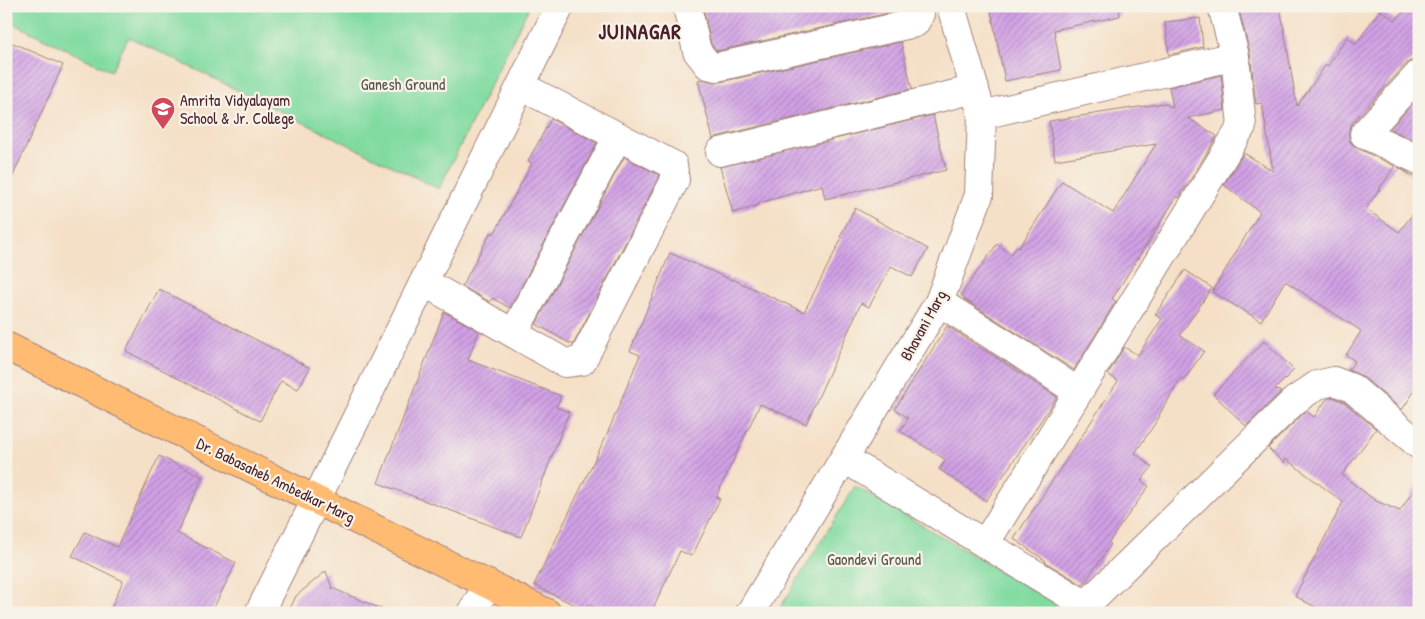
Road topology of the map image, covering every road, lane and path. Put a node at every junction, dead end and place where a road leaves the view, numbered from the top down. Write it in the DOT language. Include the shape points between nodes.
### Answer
graph roads {
  1 [pos="560,6"];
  2 [pos="688,6"];
  3 [pos="919,6"];
  4 [pos="951,6"];
  5 [pos="1222,6"];
  6 [pos="1236,56"];
  7 [pos="1419,74"];
  8 [pos="521,86"];
  9 [pos="975,89"];
  10 [pos="982,115"];
  11 [pos="618,136"];
  12 [pos="720,152"];
  13 [pos="1419,160"];
  14 [pos="424,282"];
  15 [pos="939,302"];
  16 [pos="514,333"];
  17 [pos="6,346"];
  18 [pos="1078,392"];
  19 [pos="1419,444"];
  20 [pos="845,459"];
  21 [pos="316,500"];
  22 [pos="985,544"];
  23 [pos="488,584"];
  24 [pos="1084,609"];
  25 [pos="259,613"];
  26 [pos="472,613"];
  27 [pos="547,613"];
  28 [pos="750,613"];
  1 -- 8 [label="street"];
  2 -- 3 [label="street" via="697,51 708,65 717,67 915,23 920,14"];
  4 -- 9 [label="street, Bhavani Marg"];
  5 -- 6 [label="street"];
  6 -- 10 [label="street"];
  6 -- 18 [label="street" via="1242,126"];
  7 -- 13 [label="street" via="1364,134"];
  8 -- 11 [label="street"];
  8 -- 14 [label="street"];
  9 -- 10 [label="street, Bhavani Marg"];
  9 -- 12 [label="street"];
  10 -- 15 [label="street, Bhavani Marg" via="979,195"];
  11 -- 16 [label="street"];
  11 -- 16 [label="street" via="673,165 675,180 582,361 565,363"];
  14 -- 16 [label="street"];
  14 -- 21 [label="street"];
  15 -- 18 [label="street"];
  15 -- 20 [label="street, Bhavani Marg"];
  17 -- 21 [label="main road, Dr. Babasaheb Ambedkar Marg"];
  18 -- 22 [label="street"];
  19 -- 24 [label="street" via="1352,388 1334,381 1317,385 1294,401"];
  20 -- 22 [label="street"];
  20 -- 28 [label="street, Bhavani Marg"];
  21 -- 23 [label="main road, Dr. Babasaheb Ambedkar Marg"];
  21 -- 25 [label="street"];
  22 -- 24 [label="street"];
  23 -- 26 [label="street"];
  23 -- 27 [label="main road, Dr. Babasaheb Ambedkar Marg"];
}
